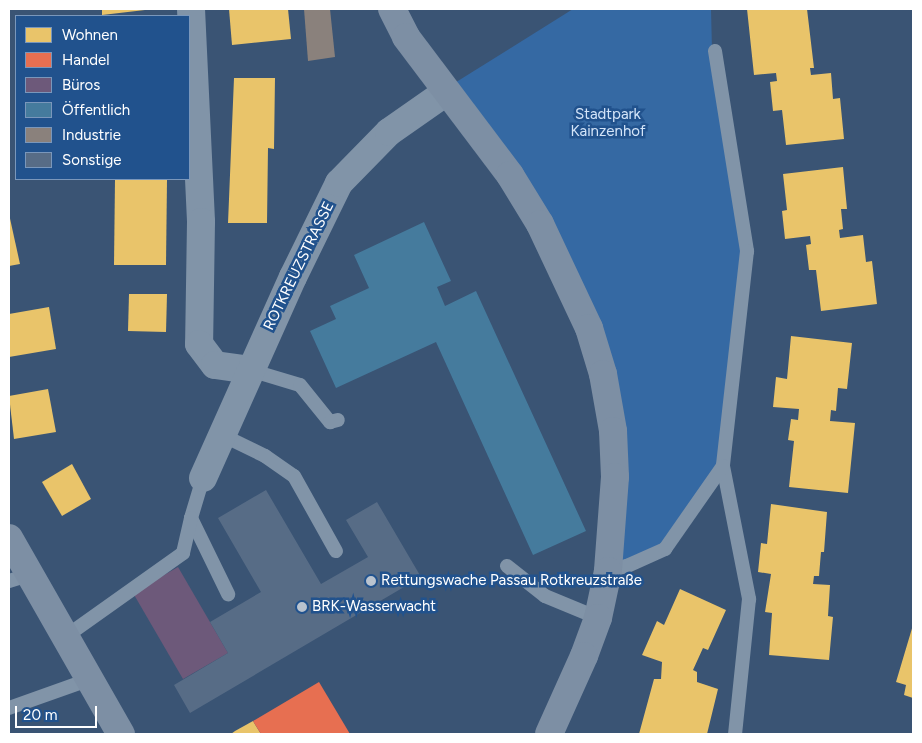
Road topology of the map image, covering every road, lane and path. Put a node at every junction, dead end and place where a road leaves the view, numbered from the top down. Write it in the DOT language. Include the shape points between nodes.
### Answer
graph roads {
  1 [pos="190,9"];
  2 [pos="392,9"];
  3 [pos="715,51"];
  4 [pos="445,92"];
  5 [pos="250,370"];
  6 [pos="338,420"];
  7 [pos="222,435"];
  8 [pos="723,466"];
  9 [pos="203,478"];
  10 [pos="191,518"];
  11 [pos="9,538"];
  12 [pos="336,551"];
  13 [pos="507,566"];
  14 [pos="608,570"];
  15 [pos="19,578"];
  16 [pos="228,594"];
  17 [pos="598,618"];
  18 [pos="65,637"];
  19 [pos="88,680"];
  20 [pos="9,708"];
  21 [pos="121,734"];
  22 [pos="549,734"];
  23 [pos="734,734"];
  1 -- 5 [label="street" via="201,222 199,344 215,365"];
  2 -- 4 [label="street" via="406,37"];
  3 -- 8 [label="lane" via="747,251"];
  4 -- 5 [label="street, ROTKREUZSTRASSE" via="389,132 339,184"];
  4 -- 14 [label="street" via="510,175 540,224 589,328 603,374 613,431 614,519"];
  5 -- 6 [label="lane" via="300,386 330,422"];
  5 -- 7 [label="street, ROTKREUZSTRASSE"];
  7 -- 9 [label="street, ROTKREUZSTRASSE"];
  7 -- 12 [label="lane" via="265,456 294,476"];
  8 -- 14 [label="lane" via="665,550 627,566"];
  8 -- 23 [label="lane" via="749,599"];
  9 -- 10 [label="lane"];
  10 -- 16 [label="lane"];
  10 -- 18 [label="lane" via="183,553"];
  11 -- 15 [label="street"];
  13 -- 17 [label="lane" via="545,596"];
  14 -- 17 [label="street"];
  15 -- 18 [label="street"];
  17 -- 22 [label="street"];
  18 -- 19 [label="street"];
  19 -- 20 [label="lane"];
  19 -- 21 [label="street"];
}
